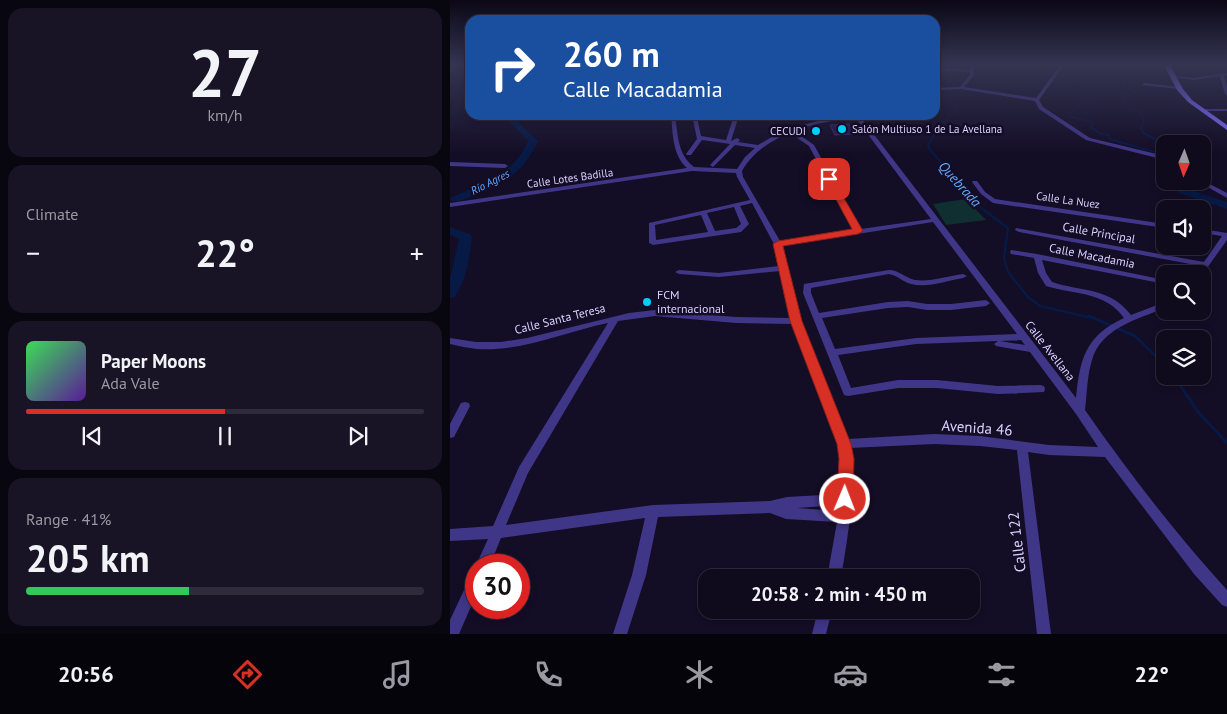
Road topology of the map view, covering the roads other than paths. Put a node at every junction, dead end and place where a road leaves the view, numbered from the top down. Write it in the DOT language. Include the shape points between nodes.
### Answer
graph roads {
  1 [pos="1003,95"];
  2 [pos="1041,95"];
  3 [pos="1186,95"];
  4 [pos="1037,100"];
  5 [pos="1202,110"];
  6 [pos="1227,110"];
  7 [pos="674,120"];
  8 [pos="695,120"];
  9 [pos="735,120"];
  10 [pos="831,120"];
  11 [pos="860,120"];
  12 [pos="1227,128"];
  13 [pos="790,131"];
  14 [pos="703,138"];
  15 [pos="732,140"];
  16 [pos="761,145"];
  17 [pos="689,154"];
  18 [pos="1156,155"];
  19 [pos="450,164"];
  20 [pos="713,165"];
  21 [pos="505,166"];
  22 [pos="692,169"];
  23 [pos="739,171"];
  24 [pos="975,182"];
  25 [pos="1211,187"];
  26 [pos="1227,196"];
  27 [pos="754,204"];
  28 [pos="450,205"];
  29 [pos="737,207"];
  30 [pos="704,213"];
  31 [pos="935,220"];
  32 [pos="1156,225"];
  33 [pos="1019,230"];
  34 [pos="858,231"];
  35 [pos="1211,232"];
  36 [pos="712,234"];
  37 [pos="1227,235"];
  38 [pos="778,244"];
  39 [pos="1014,252"];
  40 [pos="1037,256"];
  41 [pos="1205,264"];
  42 [pos="784,268"];
  43 [pos="679,272"];
  44 [pos="964,276"];
  45 [pos="1156,280"];
  46 [pos="986,303"];
  47 [pos="1156,308"];
  48 [pos="816,316"];
  49 [pos="615,318"];
  50 [pos="1129,319"];
  51 [pos="796,321"];
  52 [pos="1024,337"];
  53 [pos="969,340"];
  54 [pos="450,341"];
  55 [pos="1032,349"];
  56 [pos="832,353"];
  57 [pos="1040,390"];
  58 [pos="465,406"];
  59 [pos="1080,410"];
  60 [pos="450,434"];
  61 [pos="844,444"];
  62 [pos="1022,446"];
  63 [pos="1108,452"];
  64 [pos="845,499"];
  65 [pos="770,506"];
  66 [pos="653,511"];
  67 [pos="844,517"];
  68 [pos="498,532"];
  69 [pos="450,536"];
  70 [pos="488,554"];
  71 [pos="835,569"];
  72 [pos="1227,600"];
  73 [pos="465,604"];
  74 [pos="822,619"];
  75 [pos="451,634"];
  76 [pos="620,634"];
  77 [pos="818,634"];
  78 [pos="1044,634"];
  1 -- 4 [label="street"];
  2 -- 4 [label="street"];
  3 -- 5 [label="main road"];
  4 -- 18 [label="street" via="1041,108 1082,136"];
  5 -- 6 [label="street"];
  5 -- 12 [label="main road"];
  7 -- 22 [label="street" via="678,152 681,160"];
  8 -- 14 [label="street" via="697,136"];
  9 -- 15 [label="street"];
  10 -- 13 [label="street"];
  11 -- 31 [label="street, Calle Avellana"];
  13 -- 16 [label="street"];
  13 -- 34 [label="street" via="811,145"];
  14 -- 15 [label="street"];
  14 -- 17 [label="street"];
  15 -- 16 [label="street"];
  15 -- 20 [label="street"];
  16 -- 23 [label="street" via="748,156"];
  19 -- 21 [label="street"];
  22 -- 23 [label="street, Calle Lotes Badilla"];
  22 -- 28 [label="street, Calle Lotes Badilla"];
  23 -- 27 [label="street"];
  24 -- 32 [label="street, Calle La Nuez" via="993,201"];
  25 -- 26 [label="street"];
  27 -- 29 [label="street"];
  27 -- 38 [label="street"];
  29 -- 30 [label="street"];
  29 -- 36 [label="street" via="745,224 743,228"];
  30 -- 36 [label="street"];
  30 -- 36 [label="street" via="651,224 653,243"];
  31 -- 34 [label="street"];
  31 -- 52 [label="street, Calle Avellana"];
  33 -- 41 [label="street, Calle Principal"];
  34 -- 38 [label="street"];
  35 -- 37 [label="street"];
  37 -- 41 [label="street"];
  38 -- 42 [label="street"];
  39 -- 40 [label="street, Calle Macadamia"];
  40 -- 45 [label="street, Calle Macadamia"];
  40 -- 50 [label="street" via="1049,284 1109,298 1121,306"];
  42 -- 43 [label="street" via="720,276"];
  42 -- 51 [label="street"];
  44 -- 48 [label="street" via="913,282 889,272 811,284 806,289"];
  46 -- 48 [label="street" via="951,307 888,305"];
  47 -- 50 [label="street"];
  48 -- 56 [label="street"];
  49 -- 51 [label="street, Calle Santa Teresa" via="654,313"];
  49 -- 54 [label="street, Calle Santa Teresa" via="516,344 483,348"];
  49 -- 68 [label="street" via="523,471"];
  50 -- 59 [label="street" via="1114,326 1093,346 1087,362"];
  51 -- 61 [label="street"];
  52 -- 53 [label="street"];
  52 -- 55 [label="street, Calle Avellana"];
  53 -- 55 [label="street"];
  53 -- 56 [label="street" via="916,341"];
  55 -- 59 [label="street, Calle Avellana"];
  56 -- 57 [label="street" via="848,392 898,384"];
  58 -- 60 [label="street"];
  59 -- 63 [label="street, Calle Avellana"];
  61 -- 62 [label="street, Avenida 46" via="934,440"];
  61 -- 64 [label="street"];
  62 -- 63 [label="street, Avenida 46"];
  62 -- 78 [label="street, Calle 122"];
  63 -- 72 [label="street, Calle Avellana"];
  64 -- 65 [label="street"];
  64 -- 67 [label="street"];
  65 -- 66 [label="street"];
  65 -- 67 [label="street" via="786,514"];
  66 -- 68 [label="street"];
  66 -- 76 [label="street" via="639,575"];
  67 -- 71 [label="street"];
  68 -- 69 [label="street"];
  68 -- 70 [label="street"];
  73 -- 75 [label="street"];
  74 -- 77 [label="street"];
}
